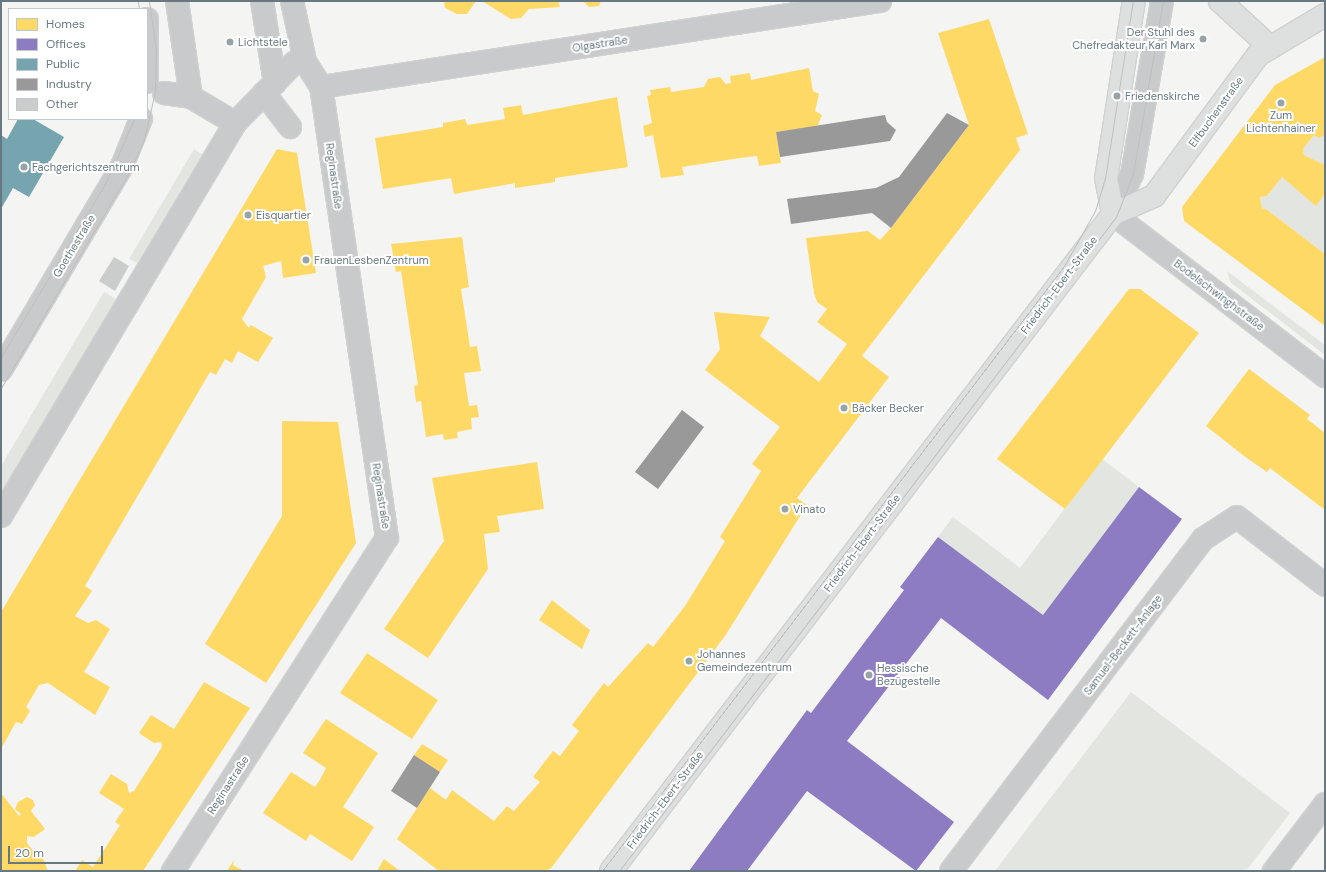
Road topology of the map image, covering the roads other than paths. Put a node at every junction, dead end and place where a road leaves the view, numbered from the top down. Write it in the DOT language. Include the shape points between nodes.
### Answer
graph roads {
  1 [pos="177,1"];
  2 [pos="262,1"];
  3 [pos="292,1"];
  4 [pos="880,1"];
  5 [pos="1134,1"];
  6 [pos="1162,1"];
  7 [pos="1220,1"];
  8 [pos="1325,15"];
  9 [pos="148,25"];
  10 [pos="1270,47"];
  11 [pos="170,54"];
  12 [pos="294,63"];
  13 [pos="321,87"];
  14 [pos="156,88"];
  15 [pos="270,88"];
  16 [pos="191,97"];
  17 [pos="141,120"];
  18 [pos="235,123"];
  19 [pos="290,127"];
  20 [pos="1113,214"];
  21 [pos="1,370"];
  22 [pos="1325,376"];
  23 [pos="1,516"];
  24 [pos="1325,585"];
  25 [pos="1325,804"];
  26 [pos="173,871"];
  27 [pos="611,871"];
  28 [pos="951,871"];
  29 [pos="1274,871"];
  1 -- 16 [label="street"];
  2 -- 15 [label="street"];
  3 -- 13 [label="street" via="305,62"];
  4 -- 13 [label="street, Olgastraße"];
  5 -- 20 [label="main road" via="1106,179"];
  6 -- 20 [label="street, Friedrich-Ebert-Straße" via="1132,174"];
  7 -- 10 [label="main road"];
  8 -- 10 [label="main road, Elfbuchenstraße"];
  9 -- 14 [label="street"];
  10 -- 20 [label="main road, Elfbuchenstraße" via="1258,55 1154,196"];
  11 -- 16 [label="street"];
  12 -- 15 [label="street"];
  13 -- 26 [label="street, Reginastraße" via="388,538"];
  14 -- 16 [label="street"];
  15 -- 18 [label="street"];
  15 -- 19 [label="street"];
  16 -- 18 [label="street"];
  17 -- 21 [label="street, Goethestraße" via="122,166"];
  18 -- 23 [label="street"];
  20 -- 22 [label="street, Bodelschwinghstraße"];
  20 -- 27 [label="main road, Friedrich-Ebert-Straße"];
  24 -- 28 [label="street, Samuel-Beckett-Anlage" via="1237,517 1203,539"];
  25 -- 29 [label="street"];
}
